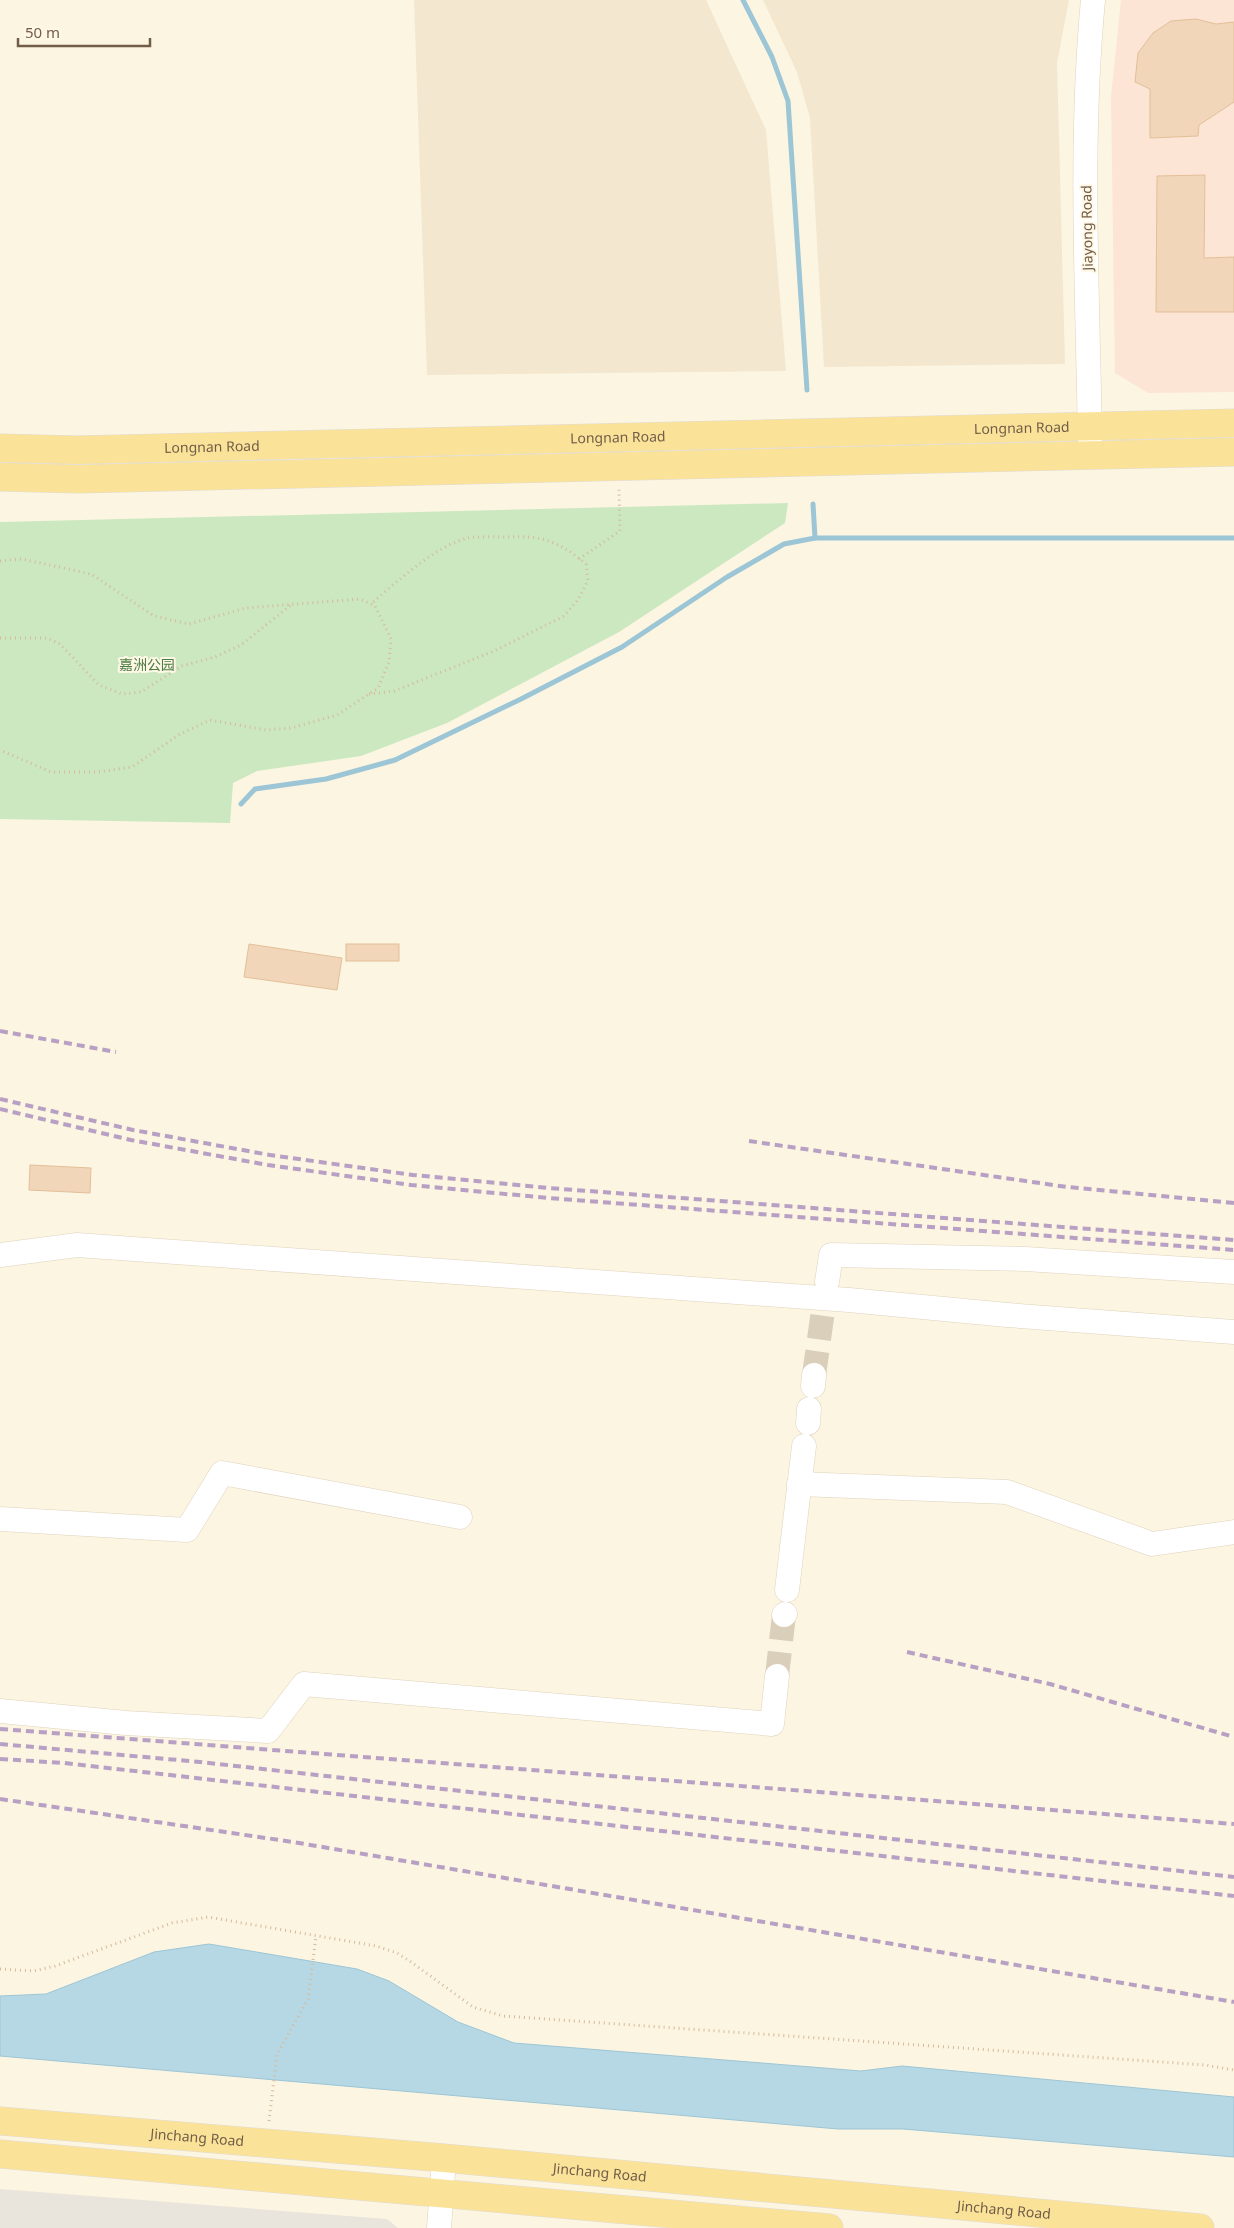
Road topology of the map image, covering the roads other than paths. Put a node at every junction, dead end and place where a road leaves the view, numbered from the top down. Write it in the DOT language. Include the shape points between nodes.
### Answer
graph roads {
  1 [pos="1093,0"];
  2 [pos="1234,423"];
  3 [pos="1090,426"];
  4 [pos="0,448"];
  5 [pos="1234,452"];
  6 [pos="1091,456"];
  7 [pos="0,477"];
  8 [pos="0,1254"];
  9 [pos="1234,1272"];
  10 [pos="827,1282"];
  11 [pos="1234,1332"];
  12 [pos="804,1446"];
  13 [pos="800,1484"];
  14 [pos="460,1517"];
  15 [pos="0,1519"];
  16 [pos="1234,1532"];
  17 [pos="787,1590"];
  18 [pos="778,1676"];
  19 [pos="0,1711"];
  20 [pos="0,2121"];
  21 [pos="0,2154"];
  22 [pos="444,2158"];
  23 [pos="442,2193"];
  24 [pos="440,2228"];
  25 [pos="829,2228"];
  26 [pos="1200,2228"];
  1 -- 3 [label="street, Jiayong Road" via="1087,66 1085,155"];
  2 -- 3 [label="main road, Longnan Road"];
  3 -- 4 [label="main road, Longnan Road" via="77,450"];
  3 -- 6 [label="street, Jiayong Road"];
  5 -- 6 [label="main road, Longnan Road"];
  6 -- 7 [label="main road, Longnan Road" via="79,479"];
  8 -- 11 [label="street" via="77,1245 849,1300"];
  9 -- 10 [label="street" via="1025,1260 831,1255"];
  12 -- 13 [label="street"];
  13 -- 16 [label="street" via="1007,1492 1152,1544"];
  13 -- 17 [label="street"];
  14 -- 15 [label="street" via="222,1473 187,1530"];
  18 -- 19 [label="street" via="772,1724 304,1684 268,1731"];
  20 -- 22 [label="main road, Jinchang Road"];
  21 -- 23 [label="main road"];
  22 -- 23 [label="street"];
  22 -- 26 [label="main road, Jinchang Road"];
  23 -- 24 [label="street"];
  23 -- 25 [label="main road"];
}
